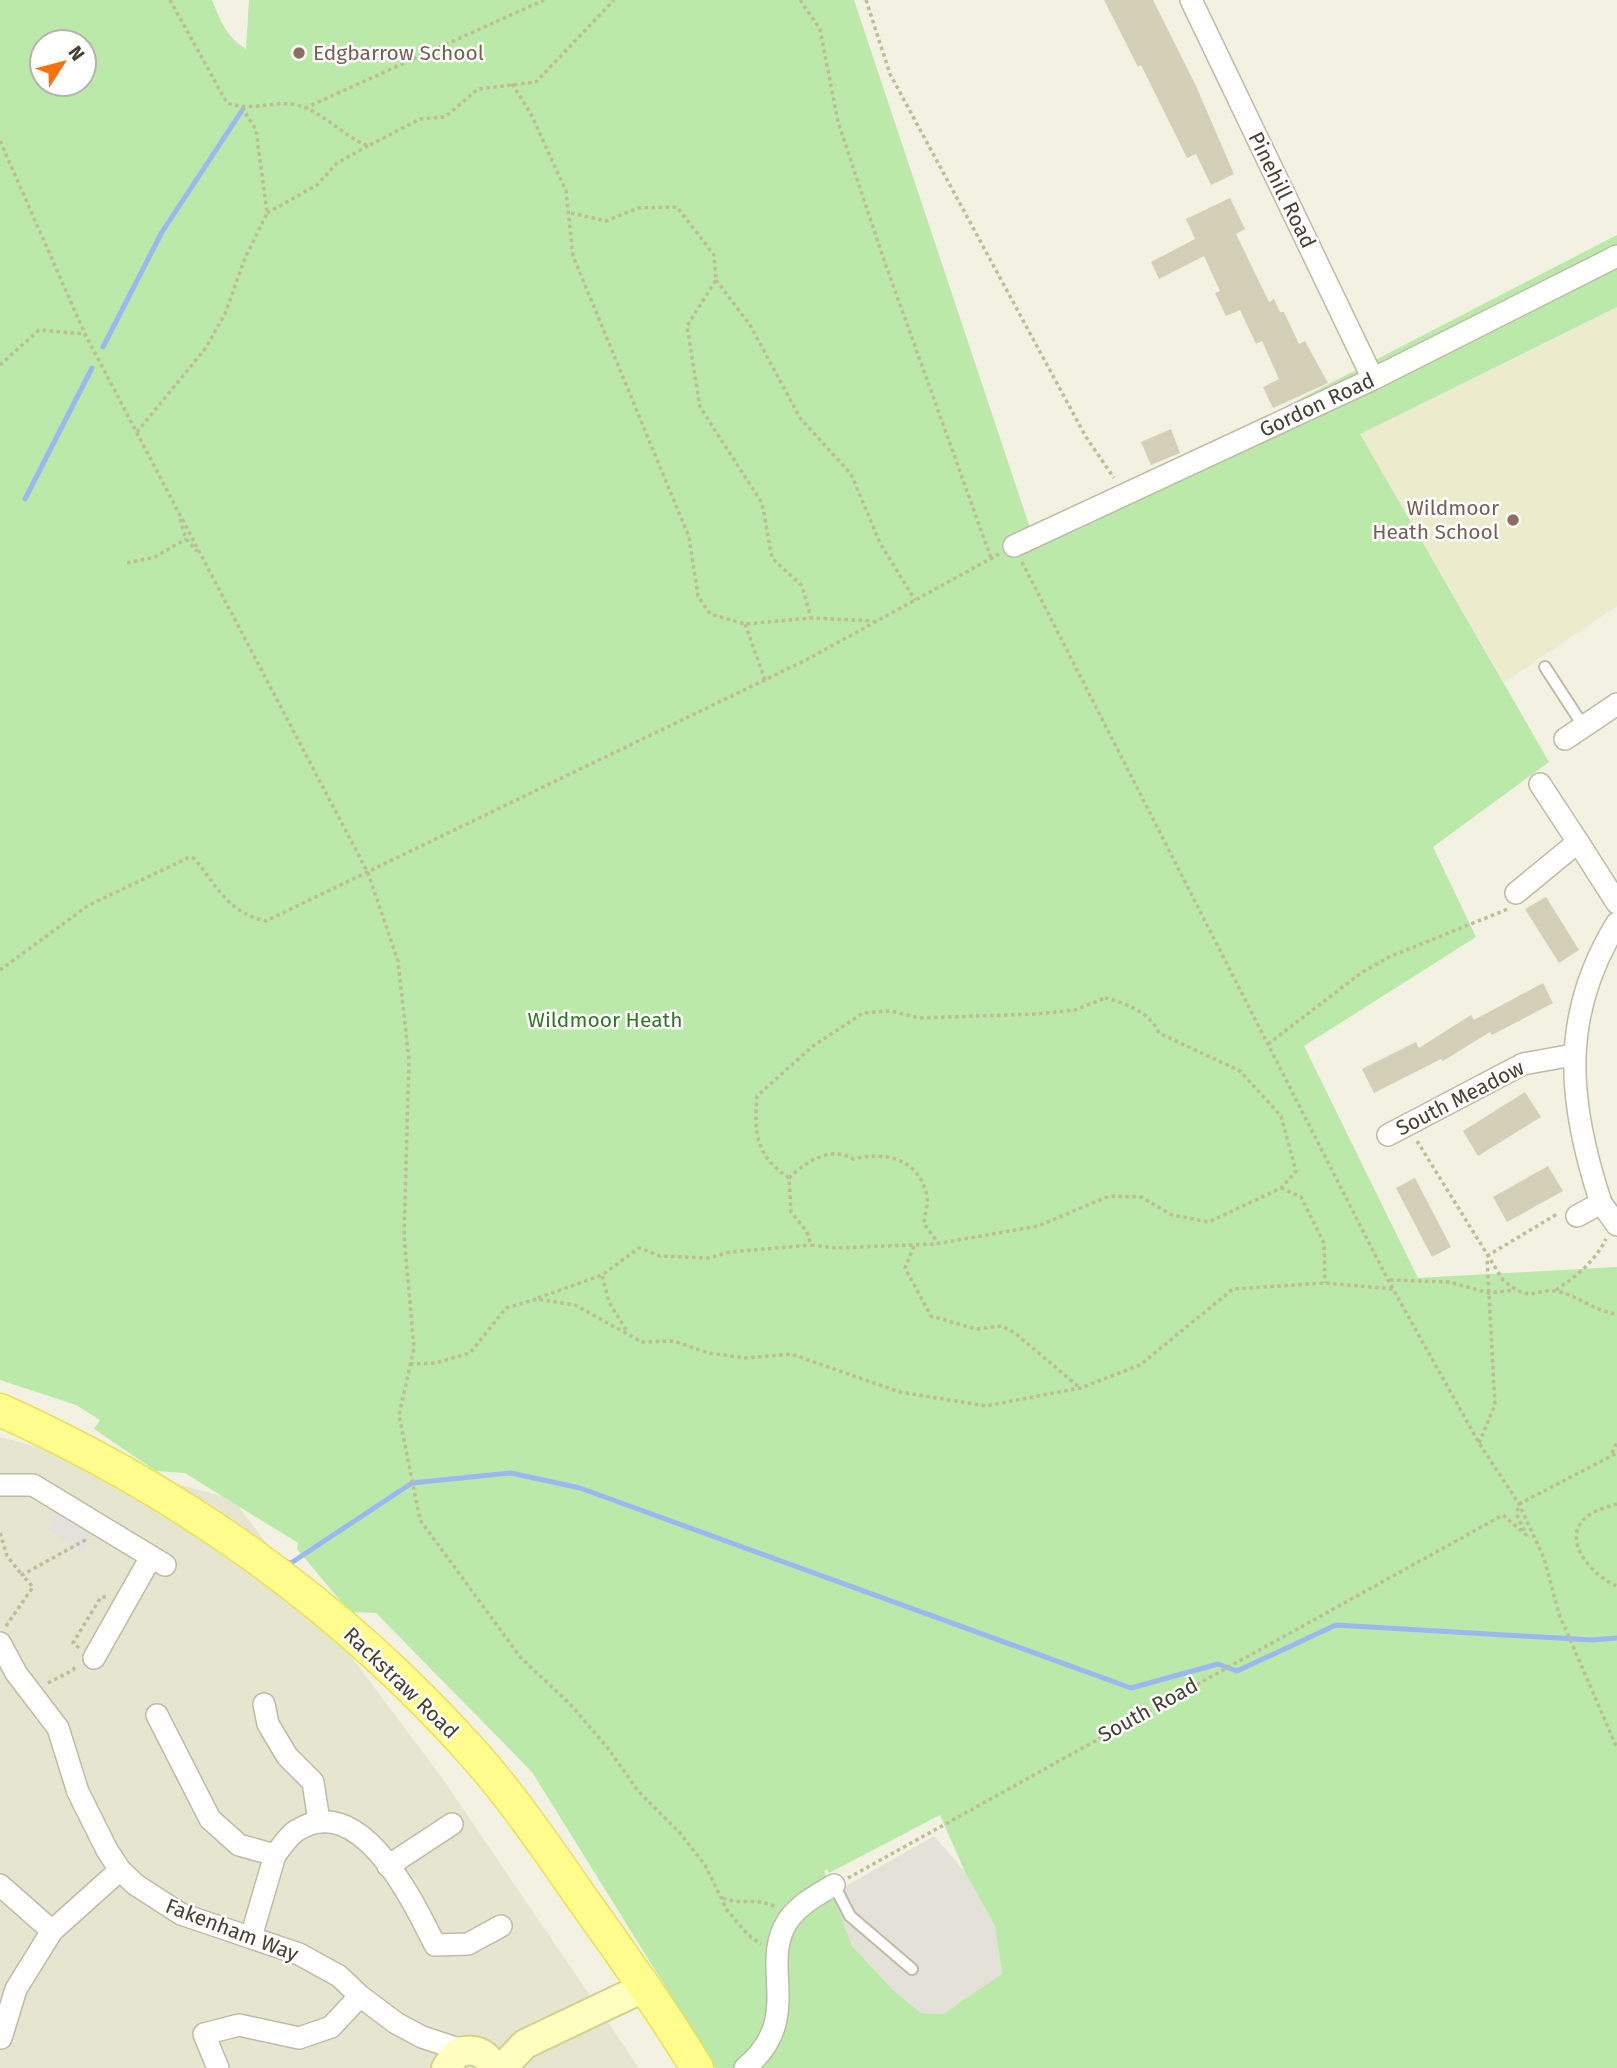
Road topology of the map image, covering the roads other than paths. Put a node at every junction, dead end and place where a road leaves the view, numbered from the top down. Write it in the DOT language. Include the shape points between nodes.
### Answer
graph roads {
  1 [pos="1191,0"];
  2 [pos="1617,256"];
  3 [pos="1373,379"];
  4 [pos="1014,546"];
  5 [pos="1545,667"];
  6 [pos="1617,705"];
  7 [pos="1584,726"];
  8 [pos="1566,739"];
  9 [pos="1541,784"];
  10 [pos="1578,842"];
  11 [pos="1516,899"];
  12 [pos="1617,902"];
  13 [pos="1617,923"];
  14 [pos="1573,1055"];
  15 [pos="1388,1135"];
  16 [pos="1601,1203"];
  17 [pos="1577,1216"];
  18 [pos="1612,1230"];
  19 [pos="0,1410"];
  20 [pos="0,1485"];
  21 [pos="3,1634"];
  22 [pos="94,1658"];
  23 [pos="264,1704"];
  24 [pos="157,1715"];
  25 [pos="319,1821"];
  26 [pos="452,1824"];
  27 [pos="275,1855"];
  28 [pos="388,1866"];
  29 [pos="120,1870"];
  30 [pos="0,1885"];
  31 [pos="834,1885"];
  32 [pos="501,1926"];
  33 [pos="52,1931"];
  34 [pos="251,1937"];
  35 [pos="912,1969"];
  36 [pos="645,1987"];
  37 [pos="360,1996"];
  38 [pos="1,2038"];
  39 [pos="526,2044"];
  40 [pos="464,2061"];
  41 [pos="218,2068"];
  42 [pos="502,2068"];
  43 [pos="697,2068"];
  44 [pos="745,2068"];
  1 -- 3 [label="street, Pinehill Road"];
  2 -- 3 [label="street, Gordon Road"];
  3 -- 4 [label="street, Gordon Road"];
  5 -- 7 [label="lane"];
  6 -- 7 [label="street"];
  7 -- 8 [label="street"];
  9 -- 10 [label="street"];
  10 -- 11 [label="street"];
  10 -- 12 [label="street"];
  13 -- 14 [label="street" via="1603,945 1581,1003"];
  14 -- 15 [label="street, South Meadow" via="1523,1064"];
  14 -- 16 [label="street" via="1575,1104"];
  16 -- 17 [label="street"];
  16 -- 18 [label="street"];
  19 -- 36 [label="main road, Rackstraw Road" via="82,1450 202,1520 286,1578 392,1670 508,1795"];
  20 -- 22 [label="street" via="33,1485 158,1561"];
  21 -- 29 [label="street, Fakenham Way" via="16,1672 58,1728 78,1792"];
  23 -- 25 [label="street" via="268,1724 286,1756 313,1782"];
  24 -- 27 [label="street" via="210,1819 239,1845"];
  25 -- 27 [label="street" via="294,1831"];
  25 -- 28 [label="street" via="352,1828"];
  26 -- 28 [label="street"];
  27 -- 34 [label="street"];
  28 -- 32 [label="street" via="435,1945 468,1944"];
  29 -- 33 [label="street"];
  29 -- 34 [label="street, Fakenham Way" via="156,1901 181,1914"];
  30 -- 33 [label="street"];
  31 -- 35 [label="lane" via="850,1916"];
  31 -- 44 [label="street" via="794,1913 785,1927 779,1950 780,2008 764,2048"];
  33 -- 38 [label="street" via="16,1989"];
  34 -- 37 [label="street, Fakenham Way" via="329,1970"];
  36 -- 39 [label="street"];
  36 -- 43 [label="main road, Rackstraw Road"];
  37 -- 40 [label="street, Fakenham Way" via="396,2023"];
  37 -- 41 [label="street" via="331,2027 299,2038 239,2025 204,2034"];
  39 -- 40 [label="street"];
  39 -- 42 [label="street"];
}
